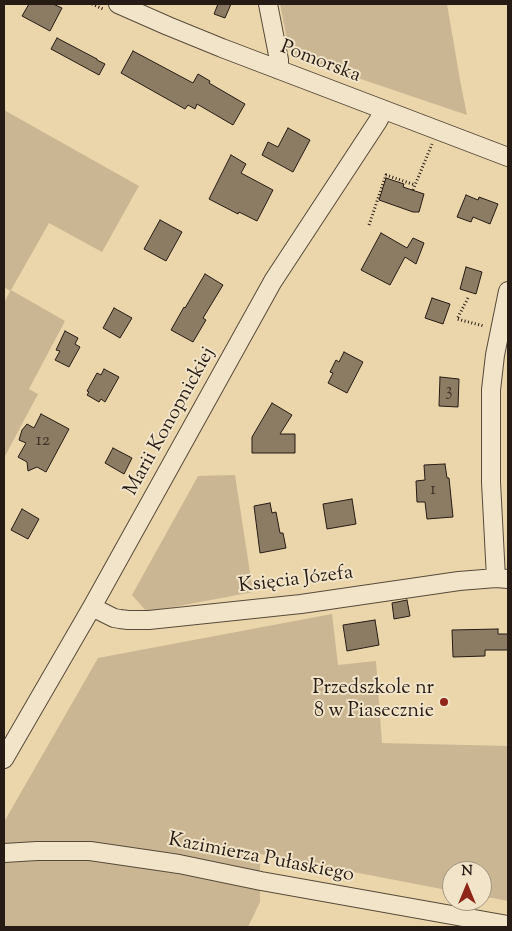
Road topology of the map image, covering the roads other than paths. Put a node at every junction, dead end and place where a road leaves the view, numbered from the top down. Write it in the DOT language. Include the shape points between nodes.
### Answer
graph roads {
  1 [pos="118,4"];
  2 [pos="268,4"];
  3 [pos="279,70"];
  4 [pos="383,110"];
  5 [pos="508,157"];
  6 [pos="508,291"];
  7 [pos="502,578"];
  8 [pos="92,607"];
  9 [pos="4,759"];
  10 [pos="4,853"];
  11 [pos="508,925"];
  1 -- 3 [label="street, Pomorska"];
  2 -- 3 [label="street"];
  3 -- 4 [label="street, Pomorska"];
  4 -- 5 [label="street, Pomorska"];
  4 -- 8 [label="street, Marii Konopnickiej" via="274,281"];
  6 -- 7 [label="street" via="494,355 491,390 491,482"];
  7 -- 8 [label="street, Księcia Józefa" via="149,620 114,618"];
  8 -- 9 [label="street, Marii Konopnickiej"];
  10 -- 11 [label="street, Kazimierza Pułaskiego" via="90,851 180,864"];
}
